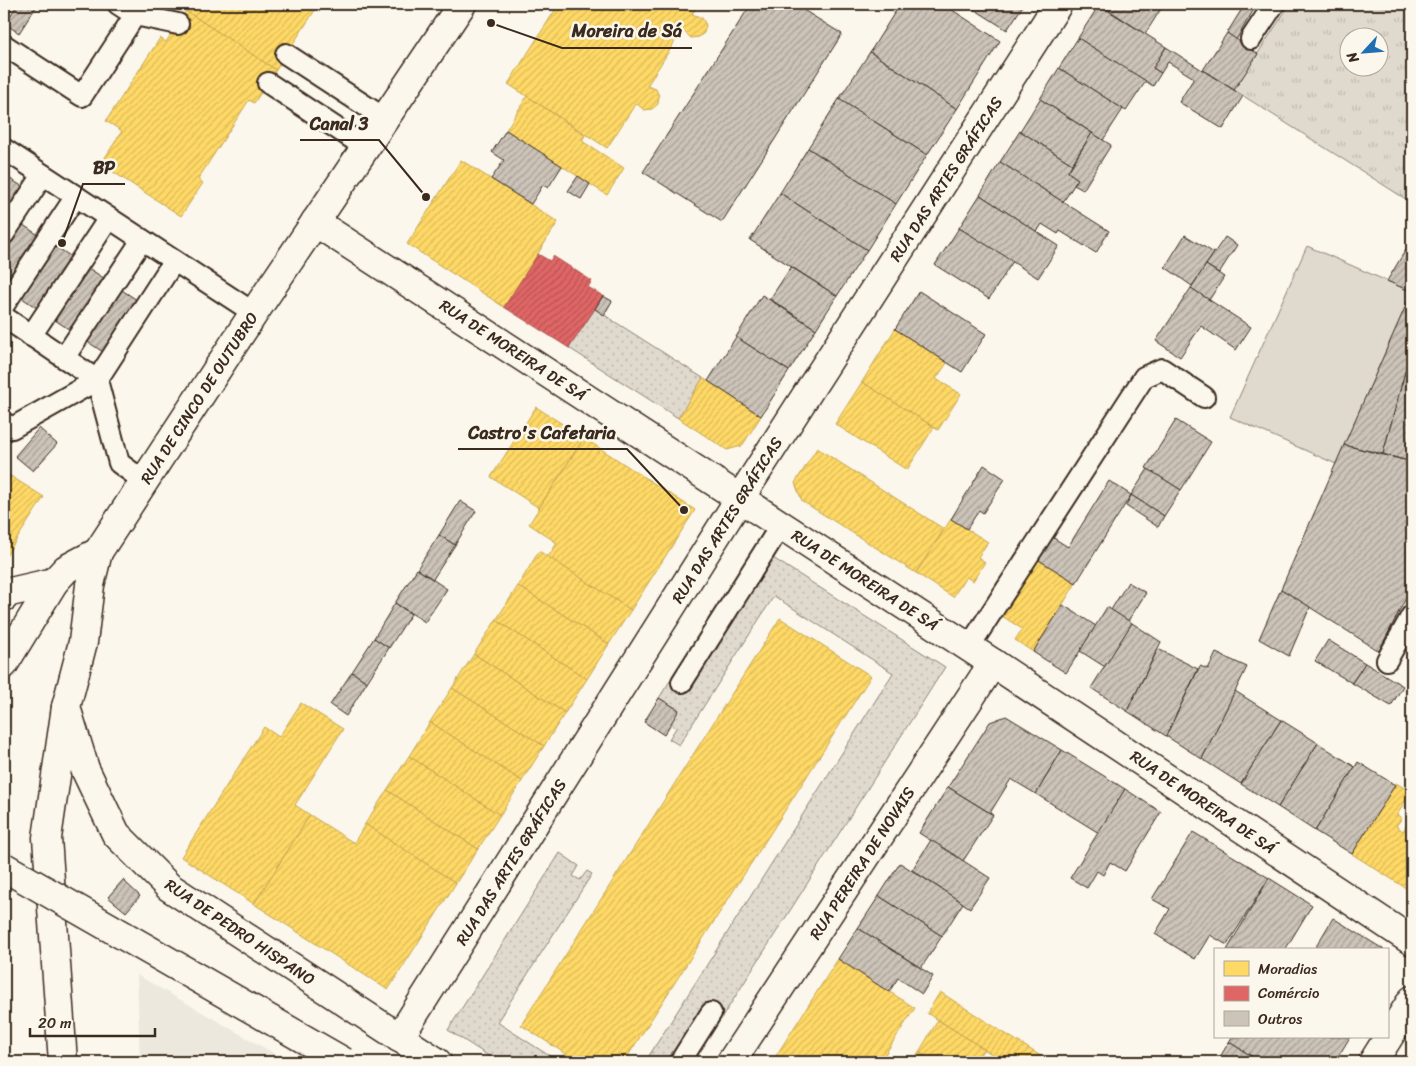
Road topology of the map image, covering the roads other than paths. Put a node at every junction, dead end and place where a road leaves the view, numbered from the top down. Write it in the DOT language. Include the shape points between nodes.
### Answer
graph roads {
  1 [pos="118,4"];
  2 [pos="1058,4"];
  3 [pos="1274,4"];
  4 [pos="458,5"];
  5 [pos="135,15"];
  6 [pos="178,24"];
  7 [pos="1251,39"];
  8 [pos="4,45"];
  9 [pos="286,54"];
  10 [pos="268,83"];
  11 [pos="384,118"];
  12 [pos="365,147"];
  13 [pos="4,149"];
  14 [pos="43,175"];
  15 [pos="76,196"];
  16 [pos="109,218"];
  17 [pos="315,222"];
  18 [pos="4,234"];
  19 [pos="142,240"];
  20 [pos="174,261"];
  21 [pos="4,305"];
  22 [pos="254,313"];
  23 [pos="4,317"];
  24 [pos="31,336"];
  25 [pos="64,358"];
  26 [pos="97,380"];
  27 [pos="1204,397"];
  28 [pos="4,422"];
  29 [pos="146,482"];
  30 [pos="740,498"];
  31 [pos="781,525"];
  32 [pos="98,552"];
  33 [pos="54,582"];
  34 [pos="4,597"];
  35 [pos="1412,615"];
  36 [pos="968,647"];
  37 [pos="1387,660"];
  38 [pos="993,663"];
  39 [pos="4,664"];
  40 [pos="682,682"];
  41 [pos="66,707"];
  42 [pos="4,867"];
  43 [pos="1412,941"];
  44 [pos="1412,1000"];
  45 [pos="712,1013"];
  46 [pos="399,1038"];
  47 [pos="63,1062"];
  48 [pos="344,1062"];
  49 [pos="437,1062"];
  50 [pos="680,1062"];
  51 [pos="731,1062"];
  52 [pos="1373,1062"];
  1 -- 5 [label="lane"];
  2 -- 30 [label="street, RUA DAS ARTES GRÁFICAS"];
  3 -- 7 [label="lane"];
  4 -- 11 [label="street, RUA DE CINCO DE OUTUBRO"];
  5 -- 6 [label="lane"];
  5 -- 8 [label="lane" via="82,96"];
  9 -- 11 [label="lane"];
  10 -- 12 [label="lane"];
  11 -- 12 [label="street, RUA DE CINCO DE OUTUBRO"];
  12 -- 17 [label="street, RUA DE CINCO DE OUTUBRO"];
  13 -- 14 [label="lane"];
  14 -- 15 [label="lane"];
  14 -- 18 [label="lane"];
  15 -- 16 [label="lane"];
  15 -- 21 [label="lane"];
  16 -- 19 [label="lane"];
  16 -- 24 [label="lane"];
  17 -- 22 [label="street, RUA DE CINCO DE OUTUBRO"];
  17 -- 30 [label="street, RUA DE MOREIRA DE SÁ"];
  19 -- 20 [label="lane"];
  19 -- 25 [label="lane"];
  20 -- 22 [label="lane"];
  20 -- 26 [label="lane"];
  22 -- 29 [label="street, RUA DE CINCO DE OUTUBRO"];
  23 -- 24 [label="lane"];
  24 -- 25 [label="lane"];
  25 -- 26 [label="lane"];
  26 -- 28 [label="lane" via="12,428"];
  26 -- 29 [label="lane" via="119,463"];
  27 -- 36 [label="lane" via="1162,369 1144,377"];
  29 -- 32 [label="street, RUA DE CINCO DE OUTUBRO"];
  30 -- 31 [label="street, RUA DE MOREIRA DE SÁ"];
  30 -- 46 [label="street, RUA DAS ARTES GRÁFICAS"];
  31 -- 36 [label="street, RUA DE MOREIRA DE SÁ"];
  31 -- 40 [label="lane"];
  32 -- 33 [label="street" via="66,569"];
  32 -- 41 [label="street, RUA DE CINCO DE OUTUBRO" via="83,642"];
  33 -- 34 [label="street" via="6,593"];
  33 -- 39 [label="street"];
  35 -- 37 [label="lane"];
  36 -- 38 [label="street, RUA DE MOREIRA DE SÁ"];
  38 -- 43 [label="street, RUA DE MOREIRA DE SÁ"];
  38 -- 51 [label="street, RUA PEREIRA DE NOVAIS"];
  41 -- 46 [label="street, RUA DE PEDRO HISPANO" via="85,769 116,834 169,887"];
  41 -- 47 [label="street, RUA DE CINCO DE OUTUBRO" via="47,838"];
  42 -- 48 [label="street, bridge"];
  44 -- 52 [label="street"];
  45 -- 50 [label="lane"];
  46 -- 49 [label="street, RUA DE PEDRO HISPANO"];
}
